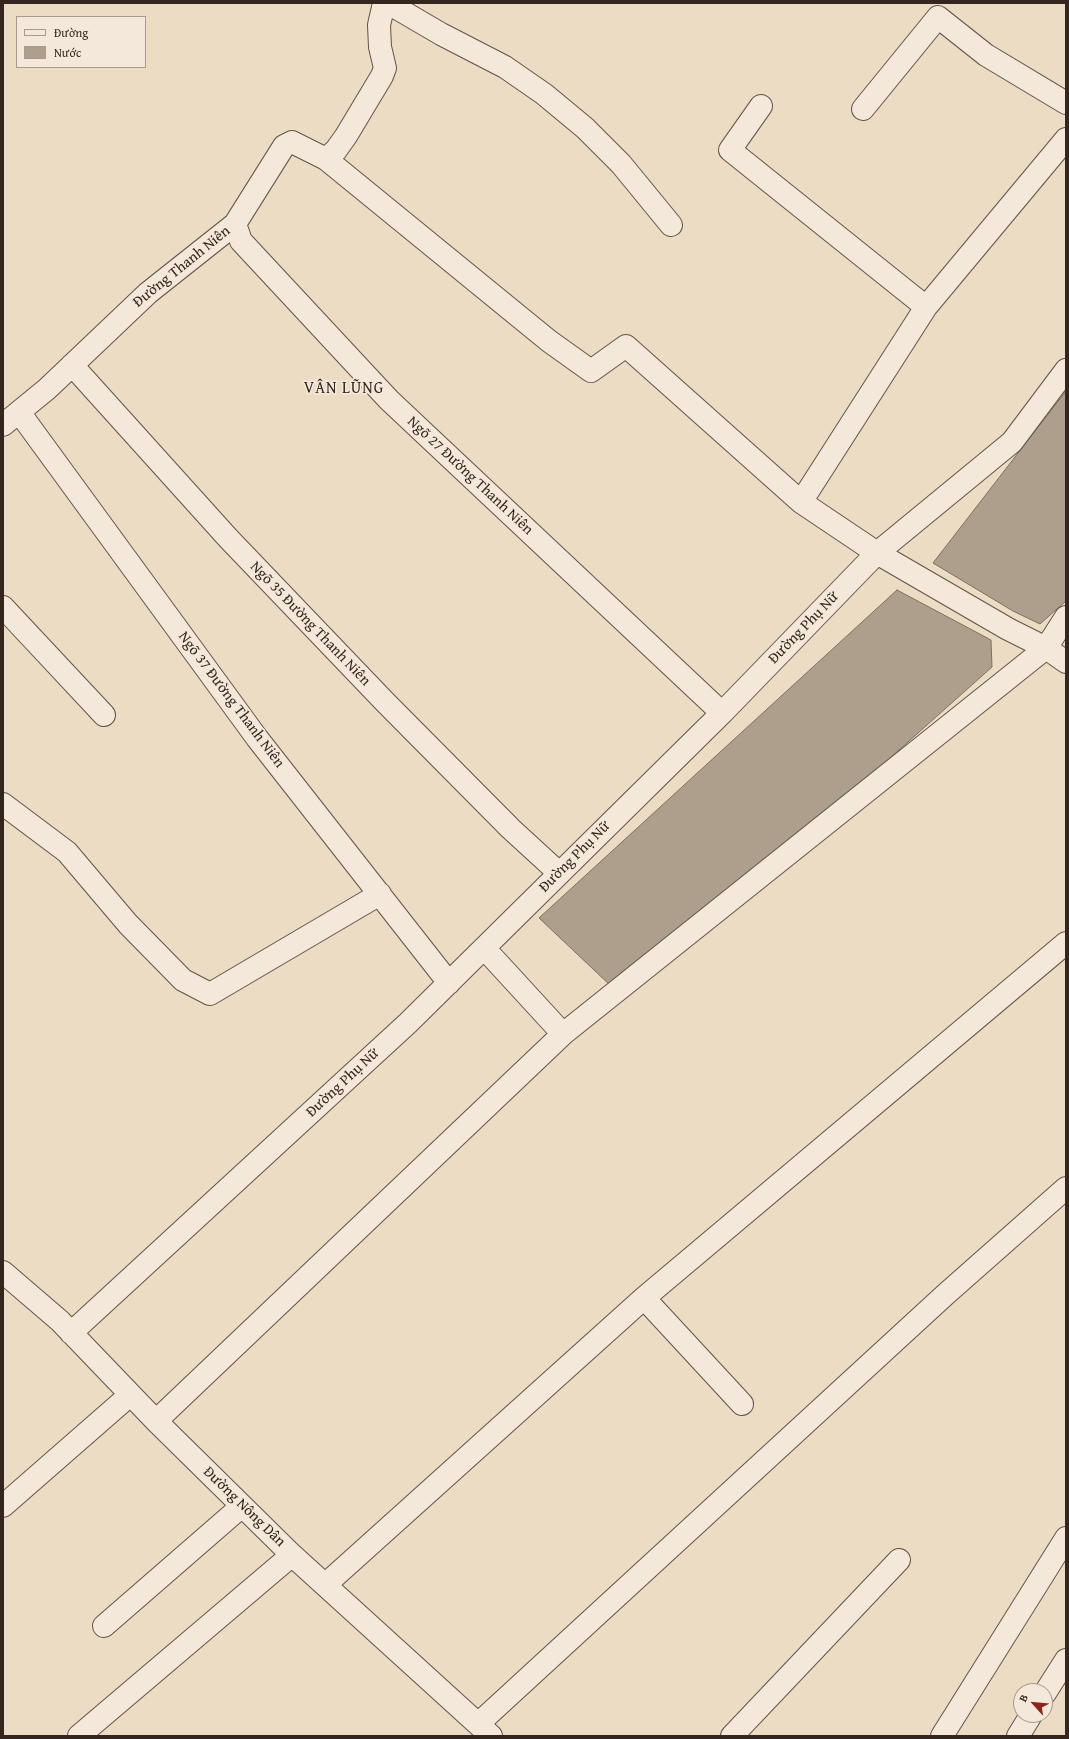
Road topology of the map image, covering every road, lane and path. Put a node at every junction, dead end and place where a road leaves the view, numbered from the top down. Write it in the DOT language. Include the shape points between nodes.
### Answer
graph roads {
  1 [pos="384,3"];
  2 [pos="388,3"];
  3 [pos="1066,103"];
  4 [pos="761,106"];
  5 [pos="863,109"];
  6 [pos="1063,149"];
  7 [pos="326,159"];
  8 [pos="235,224"];
  9 [pos="671,225"];
  10 [pos="926,307"];
  11 [pos="72,365"];
  12 [pos="1066,370"];
  13 [pos="11,419"];
  14 [pos="801,502"];
  15 [pos="876,552"];
  16 [pos="3,608"];
  17 [pos="1066,617"];
  18 [pos="1046,648"];
  19 [pos="1066,662"];
  20 [pos="722,713"];
  21 [pos="104,715"];
  22 [pos="3,804"];
  23 [pos="559,873"];
  24 [pos="380,894"];
  25 [pos="1066,943"];
  26 [pos="484,948"];
  27 [pos="449,983"];
  28 [pos="563,1034"];
  29 [pos="1066,1188"];
  30 [pos="5,1277"];
  31 [pos="644,1298"];
  32 [pos="70,1333"];
  33 [pos="130,1395"];
  34 [pos="742,1404"];
  35 [pos="156,1421"];
  36 [pos="3,1506"];
  37 [pos="242,1506"];
  38 [pos="1066,1538"];
  39 [pos="292,1555"];
  40 [pos="899,1560"];
  41 [pos="325,1585"];
  42 [pos="104,1626"];
  43 [pos="1066,1660"];
  44 [pos="1051,1683"];
  45 [pos="1026,1723"];
  46 [pos="485,1730"];
  47 [pos="79,1736"];
  48 [pos="732,1736"];
  49 [pos="942,1736"];
  50 [pos="1018,1736"];
  1 -- 7 [label="street" via="379,25 380,47 385,68 346,136"];
  2 -- 9 [label="street" via="505,67 544,94 585,128 621,164"];
  3 -- 5 [label="street" via="986,55 938,17"];
  4 -- 10 [label="street" via="730,150"];
  6 -- 10 [label="street"];
  7 -- 8 [label="street, Đường Thanh Niên" via="292,142 284,146"];
  7 -- 14 [label="street" via="549,341 591,371 626,346"];
  8 -- 11 [label="street, Đường Thanh Niên" via="148,293"];
  8 -- 20 [label="street, Ngõ 27 Đường Thanh Niên" via="241,241 389,400"];
  10 -- 14 [label="street"];
  11 -- 13 [label="street, Đường Thanh Niên"];
  11 -- 23 [label="street, Ngõ 35 Đường Thanh Niên" via="234,544 494,812"];
  12 -- 15 [label="street, Đường Phụ Nữ" via="1012,442"];
  13 -- 24 [label="street, Ngõ 37 Đường Thanh Niên"];
  14 -- 15 [label="street"];
  15 -- 18 [label="street" via="1008,629"];
  15 -- 20 [label="street, Đường Phụ Nữ"];
  16 -- 21 [label="street"];
  17 -- 18 [label="street"];
  18 -- 19 [label="street"];
  18 -- 28 [label="street"];
  20 -- 23 [label="street, Đường Phụ Nữ"];
  22 -- 24 [label="street" via="67,852 128,924 184,980 210,994"];
  23 -- 26 [label="street, Đường Phụ Nữ"];
  24 -- 27 [label="street, Ngõ 37 Đường Thanh Niên"];
  25 -- 31 [label="street"];
  26 -- 27 [label="street, Đường Phụ Nữ"];
  26 -- 28 [label="street"];
  27 -- 32 [label="street, Đường Phụ Nữ"];
  28 -- 35 [label="street"];
  29 -- 46 [label="street" via="946,1294"];
  30 -- 32 [label="street, Đường Nông Dân" via="60,1321"];
  31 -- 34 [label="street"];
  31 -- 41 [label="street"];
  32 -- 33 [label="street, Đường Nông Dân"];
  33 -- 35 [label="street, Đường Nông Dân"];
  33 -- 36 [label="street"];
  35 -- 37 [label="street, Đường Nông Dân"];
  37 -- 39 [label="street, Đường Nông Dân"];
  37 -- 42 [label="street"];
  38 -- 49 [label="street"];
  39 -- 41 [label="street, Đường Nông Dân"];
  39 -- 47 [label="street"];
  40 -- 48 [label="street"];
  41 -- 46 [label="street, Đường Nông Dân"];
  43 -- 44 [label="street"];
  45 -- 50 [label="street"];
}
